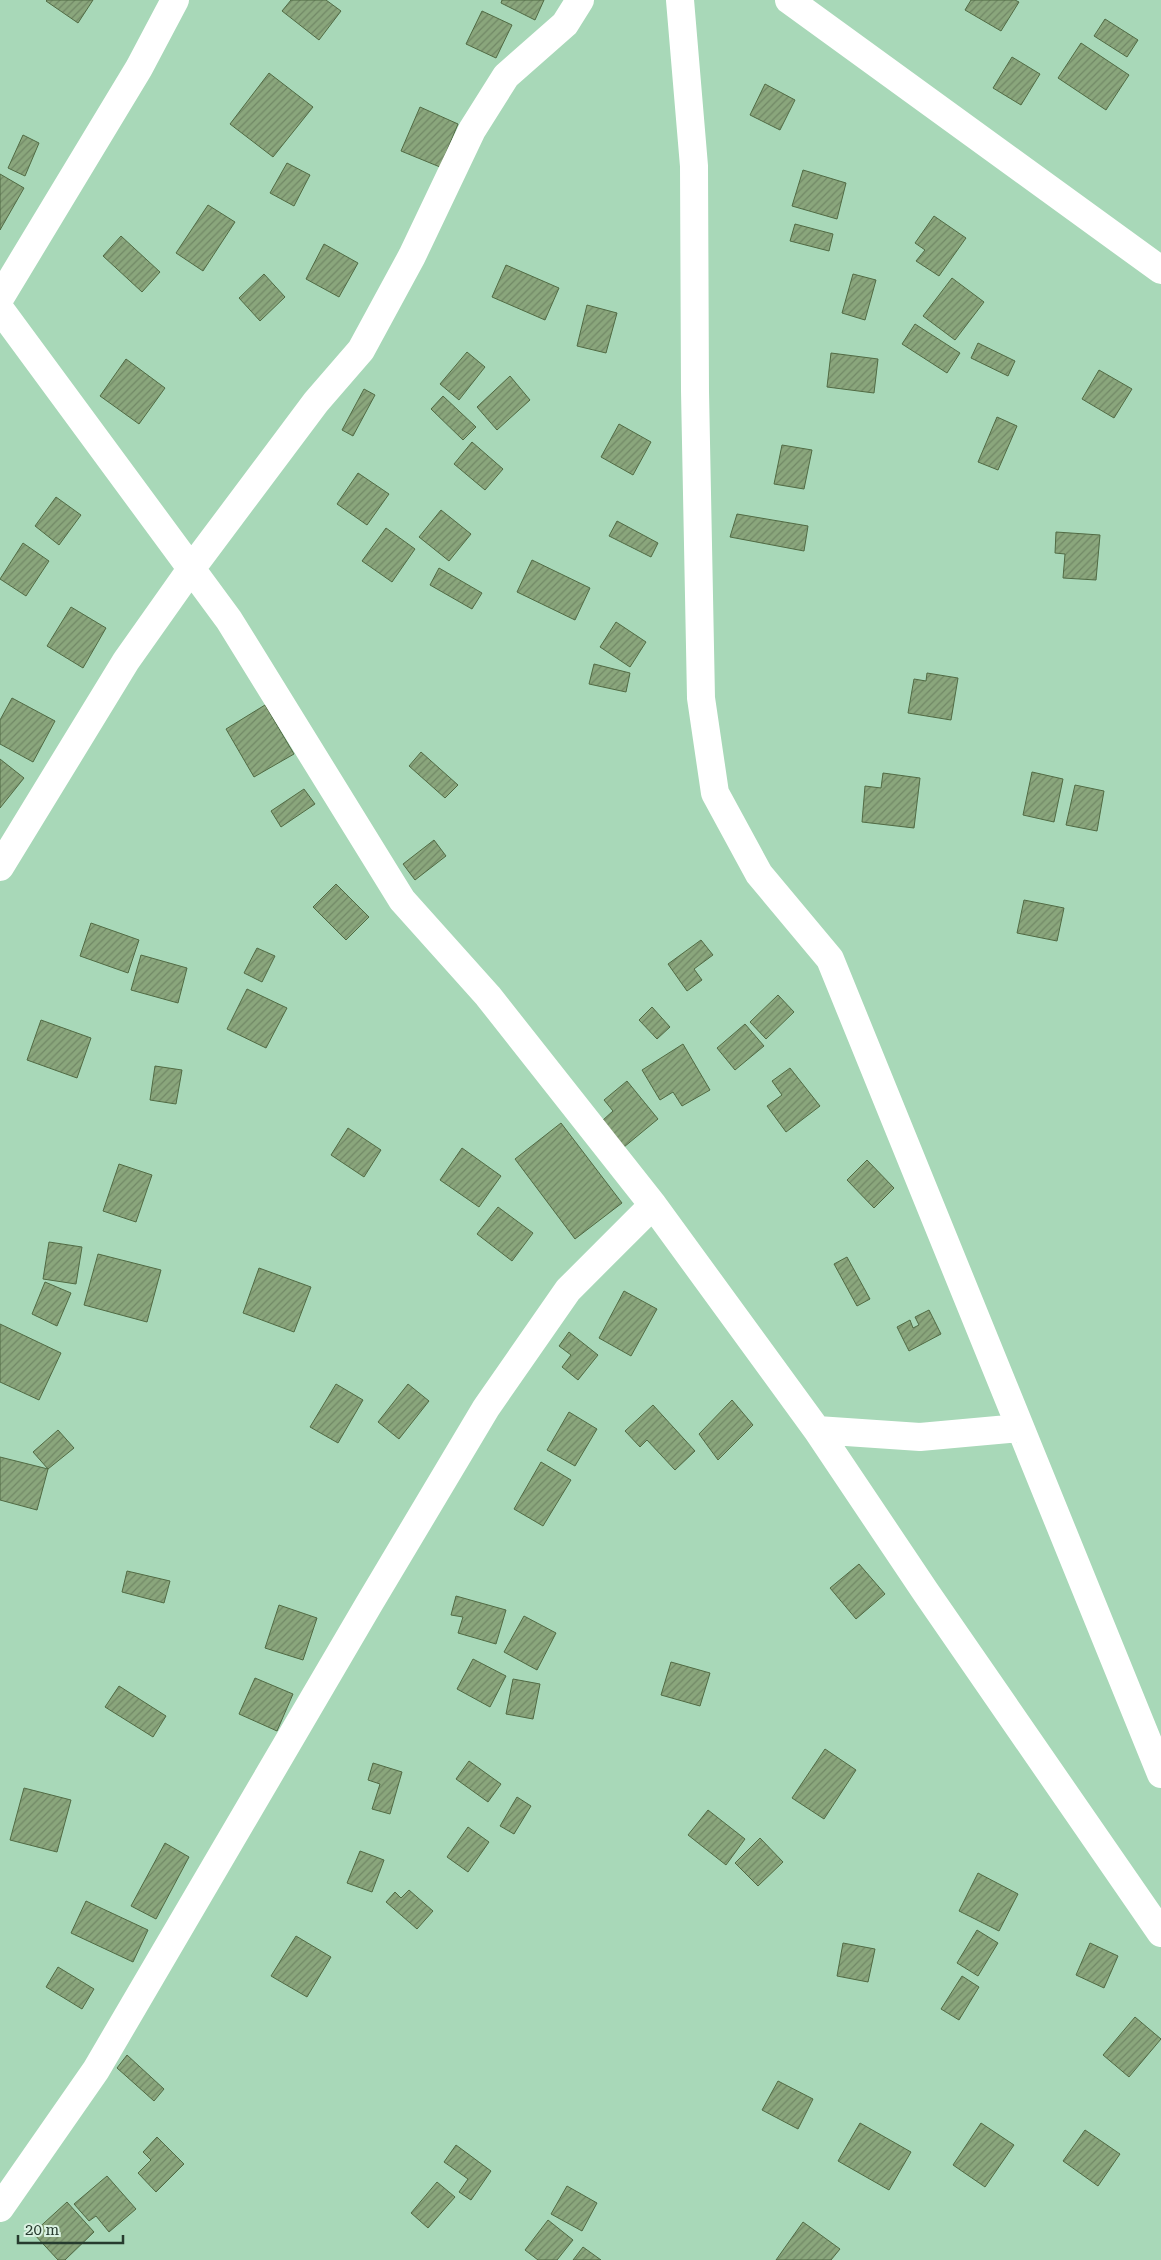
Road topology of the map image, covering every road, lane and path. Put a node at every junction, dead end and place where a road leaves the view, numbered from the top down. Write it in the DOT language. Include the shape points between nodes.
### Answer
graph roads {
  1 [pos="175,0"];
  2 [pos="580,0"];
  3 [pos="680,0"];
  4 [pos="798,3"];
  5 [pos="1161,270"];
  6 [pos="0,298"];
  7 [pos="0,309"];
  8 [pos="191,569"];
  9 [pos="0,867"];
  10 [pos="653,1205"];
  11 [pos="1020,1428"];
  12 [pos="816,1430"];
  13 [pos="1161,1774"];
  14 [pos="1161,1933"];
  15 [pos="0,2208"];
  1 -- 6 [label="street" via="139,68"];
  2 -- 8 [label="street" via="565,24 506,76 472,130 412,256 361,350 316,402"];
  3 -- 11 [label="street" via="694,166 694,391 701,698 715,793 759,874 830,959"];
  4 -- 5 [label="street"];
  7 -- 8 [label="street"];
  8 -- 9 [label="street" via="126,661"];
  8 -- 10 [label="street" via="229,620 402,900 488,996"];
  10 -- 12 [label="street"];
  10 -- 15 [label="street" via="568,1290 486,1408 96,2070"];
  11 -- 12 [label="street" via="920,1437"];
  11 -- 13 [label="street"];
  12 -- 14 [label="street"];
}
